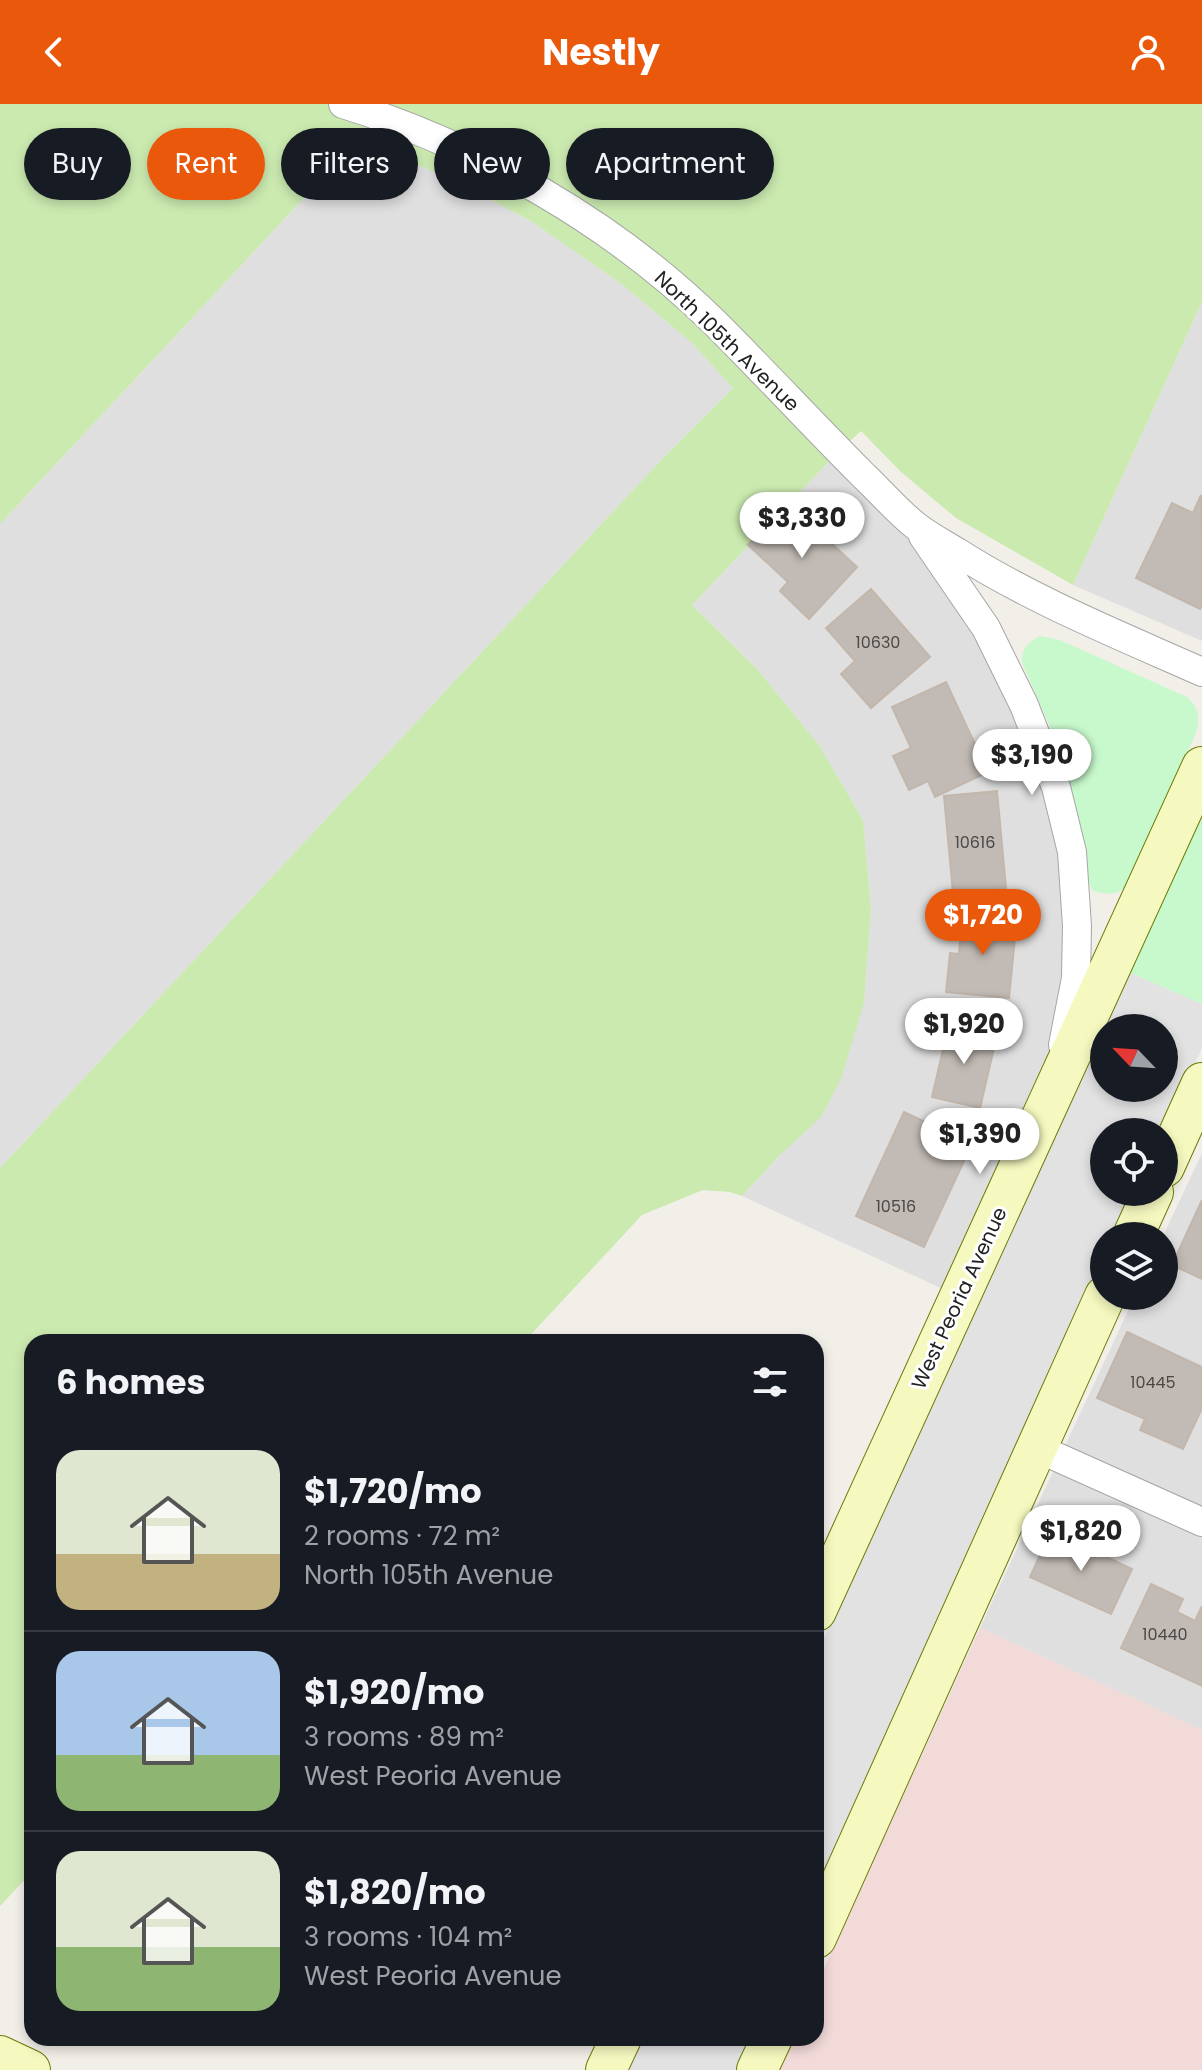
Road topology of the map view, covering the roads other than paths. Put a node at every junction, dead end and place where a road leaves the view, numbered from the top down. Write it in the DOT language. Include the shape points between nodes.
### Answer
graph roads {
  1 [pos="343,104"];
  2 [pos="916,526"];
  3 [pos="1202,672"];
  4 [pos="1202,767"];
  5 [pos="1054,1091"];
  6 [pos="1200,1095"];
  7 [pos="1178,1139"];
  8 [pos="1099,1310"];
  9 [pos="1037,1448"];
  10 [pos="1202,1522"];
  11 [pos="824,1594"];
  12 [pos="824,1920"];
  13 [pos="617,2046"];
  14 [pos="768,2046"];
  15 [pos="0,2056"];
  16 [pos="30,2070"];
  17 [pos="606,2070"];
  18 [pos="757,2070"];
  1 -- 2 [label="street, North 105th Avenue" via="472,155 555,199 640,259 712,321"];
  2 -- 3 [label="street, North 105th Avenue" via="1051,604"];
  2 -- 5 [label="street, North 105th Avenue" via="986,628 1024,705 1056,787 1072,852 1076,978"];
  4 -- 5 [label="street, West Peoria Avenue"];
  5 -- 11 [label="street, West Peoria Avenue"];
  6 -- 7 [label="street"];
  8 -- 9 [label="street"];
  9 -- 10 [label="street"];
  9 -- 12 [label="street"];
  13 -- 17 [label="street"];
  14 -- 18 [label="street"];
  15 -- 16 [label="street"];
}
